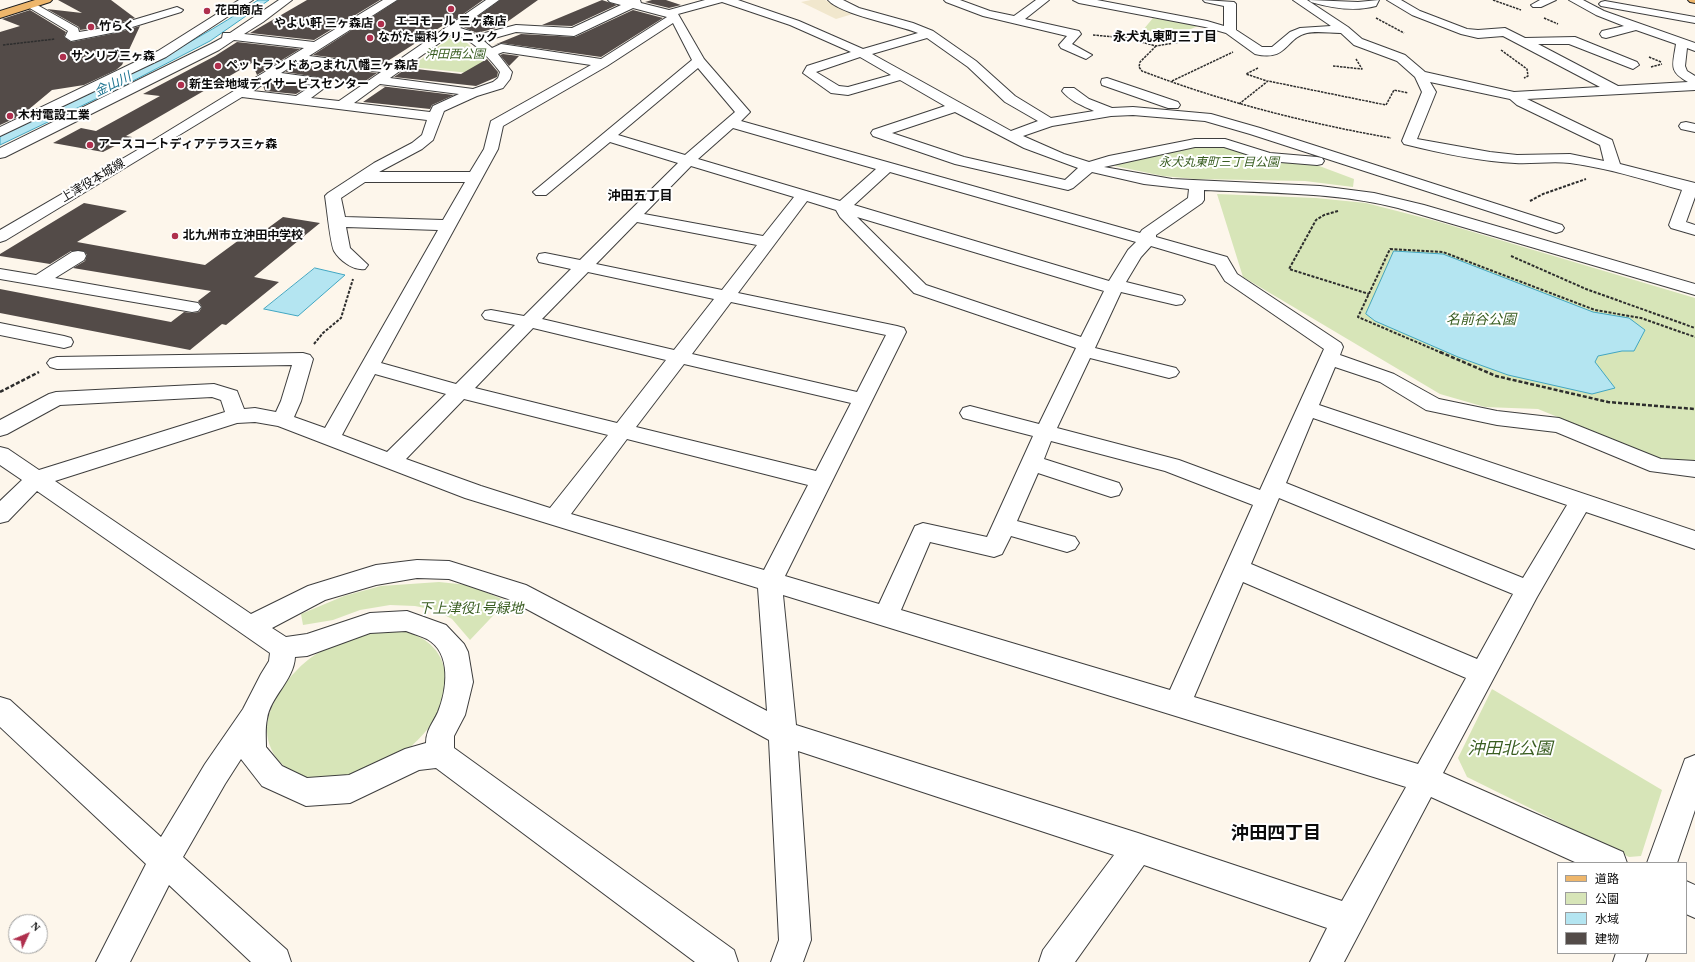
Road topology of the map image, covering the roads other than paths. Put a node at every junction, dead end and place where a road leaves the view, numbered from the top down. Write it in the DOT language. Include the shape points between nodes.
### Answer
graph roads {
  1 [pos="46,0"];
  2 [pos="169,0"];
  3 [pos="247,0"];
  4 [pos="286,0"];
  5 [pos="378,0"];
  6 [pos="391,0"];
  7 [pos="493,0"];
  8 [pos="614,0"];
  9 [pos="718,0"];
  10 [pos="726,0"];
  11 [pos="834,0"];
  12 [pos="950,0"];
  13 [pos="1043,0"];
  14 [pos="1079,0"];
  15 [pos="1209,0"];
  16 [pos="1299,0"];
  17 [pos="1315,0"];
  18 [pos="1373,0"];
  19 [pos="1393,0"];
  20 [pos="1550,0"];
  21 [pos="1576,0"];
  22 [pos="1584,0"];
  23 [pos="635,2"];
  24 [pos="32,5"];
  25 [pos="1537,5"];
  26 [pos="1438,7"];
  27 [pos="177,10"];
  28 [pos="1416,13"];
  29 [pos="1600,13"];
  30 [pos="0,15"];
  31 [pos="672,15"];
  32 [pos="1583,17"];
  33 [pos="1016,20"];
  34 [pos="1695,20"];
  35 [pos="198,26"];
  36 [pos="1636,26"];
  37 [pos="1344,29"];
  38 [pos="452,30"];
  39 [pos="1230,31"];
  40 [pos="929,34"];
  41 [pos="1606,34"];
  42 [pos="229,36"];
  43 [pos="474,40"];
  44 [pos="1525,41"];
  45 [pos="1682,42"];
  46 [pos="309,46"];
  47 [pos="1695,47"];
  48 [pos="861,53"];
  49 [pos="489,54"];
  50 [pos="1086,55"];
  51 [pos="295,58"];
  52 [pos="699,61"];
  53 [pos="332,63"];
  54 [pos="603,63"];
  55 [pos="1633,65"];
  56 [pos="392,70"];
  57 [pos="268,75"];
  58 [pos="1420,75"];
  59 [pos="900,76"];
  60 [pos="305,80"];
  61 [pos="378,80"];
  62 [pos="1695,81"];
  63 [pos="1107,82"];
  64 [pos="1695,86"];
  65 [pos="1069,91"];
  66 [pos="1616,91"];
  67 [pos="240,93"];
  68 [pos="472,93"];
  69 [pos="1514,96"];
  70 [pos="299,100"];
  71 [pos="342,105"];
  72 [pos="957,106"];
  73 [pos="1111,112"];
  74 [pos="421,116"];
  75 [pos="436,117"];
  76 [pos="1206,117"];
  77 [pos="1049,122"];
  78 [pos="731,123"];
  79 [pos="1266,128"];
  80 [pos="0,132"];
  81 [pos="413,134"];
  82 [pos="1011,136"];
  83 [pos="608,137"];
  84 [pos="0,154"];
  85 [pos="1337,158"];
  86 [pos="689,160"];
  87 [pos="1320,162"];
  88 [pos="1607,165"];
  89 [pos="1089,167"];
  90 [pos="887,168"];
  91 [pos="362,177"];
  92 [pos="476,177"];
  93 [pos="1197,185"];
  94 [pos="1693,188"];
  95 [pos="541,192"];
  96 [pos="804,195"];
  97 [pos="1360,195"];
  98 [pos="843,207"];
  99 [pos="634,217"];
  100 [pos="336,222"];
  101 [pos="0,223"];
  102 [pos="450,225"];
  103 [pos="1556,228"];
  104 [pos="1695,230"];
  105 [pos="0,236"];
  106 [pos="1147,241"];
  107 [pos="767,242"];
  108 [pos="78,256"];
  109 [pos="545,258"];
  110 [pos="359,265"];
  111 [pos="584,266"];
  112 [pos="0,274"];
  113 [pos="39,281"];
  114 [pos="1115,286"];
  115 [pos="1695,290"];
  116 [pos="726,297"];
  117 [pos="1176,300"];
  118 [pos="192,307"];
  119 [pos="491,315"];
  120 [pos="529,322"];
  121 [pos="0,329"];
  122 [pos="64,342"];
  123 [pos="1086,348"];
  124 [pos="679,358"];
  125 [pos="1328,358"];
  126 [pos="57,363"];
  127 [pos="370,366"];
  128 [pos="1169,373"];
  129 [pos="459,391"];
  130 [pos="864,400"];
  131 [pos="1306,408"];
  132 [pos="970,413"];
  133 [pos="236,416"];
  134 [pos="282,420"];
  135 [pos="0,429"];
  136 [pos="622,430"];
  137 [pos="1045,432"];
  138 [pos="330,437"];
  139 [pos="0,454"];
  140 [pos="391,461"];
  141 [pos="1031,463"];
  142 [pos="1695,469"];
  143 [pos="36,479"];
  144 [pos="822,480"];
  145 [pos="1111,489"];
  146 [pos="1270,494"];
  147 [pos="1581,501"];
  148 [pos="0,515"];
  149 [pos="555,518"];
  150 [pos="1005,526"];
  151 [pos="1695,540"];
  152 [pos="1067,543"];
  153 [pos="1237,570"];
  154 [pos="770,582"];
  155 [pos="1528,590"];
  156 [pos="886,616"];
  157 [pos="250,627"];
  158 [pos="283,648"];
  159 [pos="1482,673"];
  160 [pos="1178,703"];
  161 [pos="0,709"];
  162 [pos="253,718"];
  163 [pos="783,733"];
  164 [pos="440,754"];
  165 [pos="261,761"];
  166 [pos="1695,768"];
  167 [pos="215,774"];
  168 [pos="1424,779"];
  169 [pos="1138,848"];
  170 [pos="165,860"];
  171 [pos="1610,862"];
  172 [pos="1662,862"];
  173 [pos="1349,920"];
  174 [pos="112,962"];
  175 [pos="275,962"];
  176 [pos="722,962"];
  177 [pos="787,962"];
  178 [pos="1055,962"];
  179 [pos="1326,962"];
  1 -- 24 [label="main road"];
  2 -- 27 [label="street"];
  3 -- 35 [label="street"];
  4 -- 42 [label="street"];
  5 -- 46 [label="street, 上津役本城線"];
  6 -- 46 [label="street, 上津役本城線"];
  7 -- 38 [label="street"];
  8 -- 23 [label="street"];
  9 -- 31 [label="street"];
  10 -- 48 [label="street" via="793,21"];
  11 -- 40 [label="street" via="855,10 909,25"];
  12 -- 33 [label="street" via="987,14"];
  13 -- 33 [label="street"];
  14 -- 39 [label="street" via="1207,24"];
  15 -- 39 [label="street" via="1230,4"];
  16 -- 37 [label="street"];
  17 -- 18 [label="street" via="1365,6 1372,4"];
  19 -- 28 [label="street"];
  20 -- 25 [label="street"];
  21 -- 29 [label="street"];
  22 -- 34 [label="street"];
  23 -- 31 [label="street"];
  23 -- 43 [label="street" via="574,32 516,28"];
  24 -- 27 [label="street" via="74,30 71,37 112,30"];
  24 -- 30 [label="main road"];
  26 -- 28 [label="street"];
  27 -- 35 [label="street"];
  28 -- 44 [label="street" via="1465,32 1505,32"];
  29 -- 32 [label="street"];
  29 -- 36 [label="street"];
  31 -- 52 [label="street"];
  31 -- 54 [label="street"];
  33 -- 50 [label="street" via="1075,34 1065,45"];
  35 -- 42 [label="street"];
  35 -- 80 [label="street" via="162,54"];
  36 -- 41 [label="street"];
  36 -- 45 [label="street"];
  37 -- 39 [label="street" via="1304,30 1275,51 1256,48"];
  37 -- 58 [label="street" via="1358,42 1401,58"];
  38 -- 43 [label="street" via="466,33"];
  38 -- 56 [label="street"];
  40 -- 48 [label="street"];
  40 -- 77 [label="street" via="972,64 1010,99"];
  42 -- 46 [label="street"];
  42 -- 84 [label="street" via="152,79"];
  43 -- 49 [label="street"];
  44 -- 55 [label="street" via="1571,40"];
  44 -- 66 [label="street"];
  45 -- 47 [label="street"];
  45 -- 62 [label="street" via="1679,66 1681,73"];
  46 -- 51 [label="street, 上津役本城線"];
  46 -- 101 [label="street, 上津役本城線"];
  48 -- 59 [label="street"];
  48 -- 59 [label="street" via="811,69 808,73 836,90 848,91"];
  49 -- 54 [label="street" via="501,48"];
  49 -- 68 [label="street" via="506,72 504,79 498,85"];
  51 -- 53 [label="street"];
  51 -- 57 [label="street, 上津役本城線"];
  52 -- 78 [label="street" via="743,112"];
  52 -- 83 [label="street"];
  53 -- 56 [label="street"];
  53 -- 60 [label="street"];
  54 -- 92 [label="street" via="496,124 491,149"];
  56 -- 61 [label="street"];
  57 -- 60 [label="street"];
  57 -- 67 [label="street, 上津役本城線"];
  58 -- 69 [label="street"];
  58 -- 88 [label="street" via="1429,92 1410,141 1491,156 1518,159 1556,157"];
  59 -- 72 [label="street"];
  60 -- 70 [label="street" via="325,83"];
  61 -- 68 [label="street"];
  61 -- 71 [label="street"];
  63 -- 76 [label="street"];
  64 -- 66 [label="street"];
  65 -- 73 [label="street" via="1084,102"];
  66 -- 69 [label="street"];
  67 -- 70 [label="street"];
  67 -- 105 [label="street, 上津役本城線"];
  68 -- 75 [label="street" via="438,109"];
  69 -- 88 [label="street" via="1607,143"];
  70 -- 71 [label="street"];
  71 -- 74 [label="street"];
  72 -- 82 [label="street"];
  72 -- 89 [label="street" via="878,133 960,161 1068,185"];
  73 -- 76 [label="street" via="1154,111"];
  73 -- 77 [label="street"];
  74 -- 75 [label="street"];
  74 -- 81 [label="street"];
  75 -- 91 [label="street" via="428,136 406,153"];
  76 -- 85 [label="street"];
  77 -- 82 [label="street"];
  78 -- 86 [label="street"];
  78 -- 90 [label="street"];
  79 -- 85 [label="street" via="1305,140"];
  82 -- 89 [label="street" via="1048,153"];
  83 -- 86 [label="street"];
  83 -- 95 [label="street"];
  85 -- 97 [label="street" via="1358,174 1361,181"];
  85 -- 103 [label="street"];
  86 -- 96 [label="street"];
  86 -- 99 [label="street"];
  87 -- 89 [label="street" via="1268,156 1225,143 1195,143 1109,160"];
  88 -- 94 [label="street"];
  89 -- 93 [label="street" via="1150,180"];
  90 -- 98 [label="street"];
  90 -- 106 [label="street"];
  91 -- 92 [label="street"];
  91 -- 100 [label="street" via="333,196"];
  92 -- 102 [label="street"];
  93 -- 97 [label="street"];
  93 -- 106 [label="street" via="1196,200 1148,233"];
  94 -- 104 [label="street" via="1678,225"];
  96 -- 98 [label="street"];
  96 -- 107 [label="street"];
  97 -- 115 [label="street" via="1442,216"];
  98 -- 114 [label="street"];
  98 -- 123 [label="street" via="846,214 920,289"];
  99 -- 107 [label="street"];
  99 -- 111 [label="street"];
  100 -- 102 [label="street"];
  100 -- 110 [label="street" via="342,250"];
  102 -- 127 [label="street"];
  106 -- 114 [label="street" via="1134,254"];
  106 -- 125 [label="street" via="1221,262 1231,277 1334,347"];
  107 -- 116 [label="street"];
  108 -- 113 [label="street"];
  109 -- 111 [label="street"];
  111 -- 116 [label="street"];
  111 -- 120 [label="street"];
  112 -- 113 [label="street"];
  113 -- 118 [label="street"];
  114 -- 117 [label="street"];
  114 -- 123 [label="street"];
  116 -- 124 [label="street"];
  116 -- 130 [label="street" via="897,332"];
  119 -- 120 [label="street"];
  120 -- 124 [label="street"];
  120 -- 129 [label="street"];
  121 -- 122 [label="street"];
  123 -- 128 [label="street"];
  123 -- 137 [label="street"];
  124 -- 130 [label="street"];
  124 -- 136 [label="street"];
  125 -- 131 [label="street"];
  125 -- 142 [label="street" via="1387,378 1433,405 1497,418 1559,425 1658,466"];
  126 -- 134 [label="street" via="303,358 291,401"];
  127 -- 129 [label="street"];
  127 -- 138 [label="street"];
  129 -- 136 [label="street"];
  129 -- 140 [label="street"];
  130 -- 144 [label="street"];
  131 -- 146 [label="street"];
  131 -- 147 [label="street"];
  132 -- 137 [label="street"];
  133 -- 134 [label="street" via="255,415"];
  133 -- 135 [label="street" via="230,396 214,390 56,399"];
  133 -- 143 [label="street"];
  134 -- 138 [label="street"];
  136 -- 144 [label="street"];
  136 -- 149 [label="street"];
  137 -- 141 [label="street"];
  137 -- 146 [label="street" via="1171,464"];
  138 -- 140 [label="street"];
  139 -- 143 [label="street"];
  140 -- 149 [label="street" via="473,492"];
  141 -- 145 [label="street"];
  141 -- 150 [label="street"];
  143 -- 148 [label="street"];
  143 -- 157 [label="street"];
  144 -- 154 [label="street"];
  146 -- 153 [label="street"];
  146 -- 155 [label="street"];
  147 -- 151 [label="street"];
  147 -- 155 [label="street"];
  149 -- 154 [label="street"];
  150 -- 152 [label="street"];
  150 -- 156 [label="street" via="994,548 923,532"];
  153 -- 159 [label="street"];
  153 -- 160 [label="street"];
  154 -- 156 [label="street"];
  154 -- 163 [label="street"];
  155 -- 159 [label="street"];
  156 -- 160 [label="street"];
  157 -- 158 [label="street"];
  157 -- 163 [label="street" via="317,593 376,575 417,569 449,570 517,592"];
  158 -- 162 [label="street" via="282,664 270,682"];
  158 -- 164 [label="street" via="307,645 370,623 407,621 437,632 455,652 460,682 451,715 440,735"];
  159 -- 168 [label="street"];
  160 -- 168 [label="street"];
  161 -- 170 [label="street"];
  162 -- 165 [label="street" via="252,751"];
  162 -- 167 [label="street"];
  163 -- 169 [label="street"];
  163 -- 177 [label="street" via="795,940"];
  164 -- 165 [label="street" via="415,758 350,789 306,792 272,776"];
  164 -- 176 [label="street"];
  165 -- 167 [label="street" via="232,765"];
  166 -- 172 [label="street"];
  167 -- 170 [label="street"];
  168 -- 171 [label="street"];
  168 -- 173 [label="street"];
  169 -- 173 [label="street"];
  169 -- 178 [label="street"];
  170 -- 174 [label="street"];
  170 -- 175 [label="street"];
  173 -- 179 [label="street"];
}
